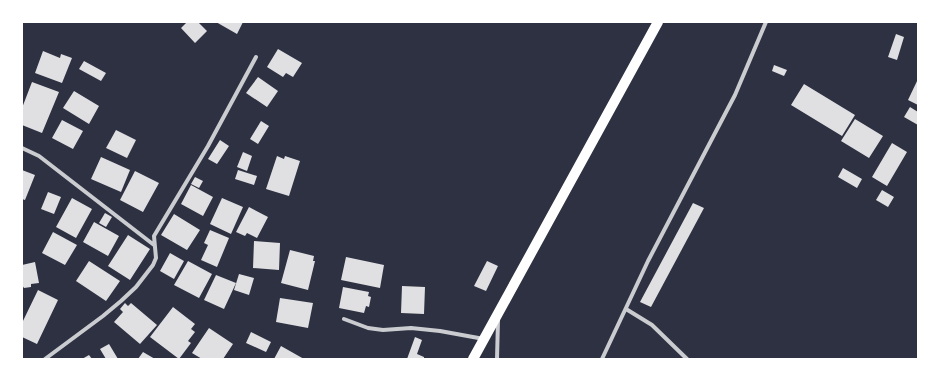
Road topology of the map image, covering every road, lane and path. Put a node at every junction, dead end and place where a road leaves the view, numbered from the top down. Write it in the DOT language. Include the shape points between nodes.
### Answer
graph roads {
  1 [pos="658,22"];
  2 [pos="766,22"];
  3 [pos="256,57"];
  4 [pos="22,148"];
  5 [pos="154,245"];
  6 [pos="626,309"];
  7 [pos="498,316"];
  8 [pos="344,319"];
  9 [pos="484,339"];
  10 [pos="45,359"];
  11 [pos="473,359"];
  12 [pos="497,359"];
  13 [pos="602,359"];
  14 [pos="687,359"];
  1 -- 7 [label="main road"];
  2 -- 6 [label="street" via="735,95 648,261"];
  3 -- 5 [label="street" via="208,146 154,236"];
  4 -- 5 [label="street" via="39,156"];
  5 -- 10 [label="street" via="156,258 136,287 103,316"];
  6 -- 13 [label="street"];
  6 -- 14 [label="street" via="652,325"];
  7 -- 9 [label="main road"];
  7 -- 12 [label="street"];
  8 -- 9 [label="street" via="368,328 411,328"];
  9 -- 11 [label="main road"];
}
